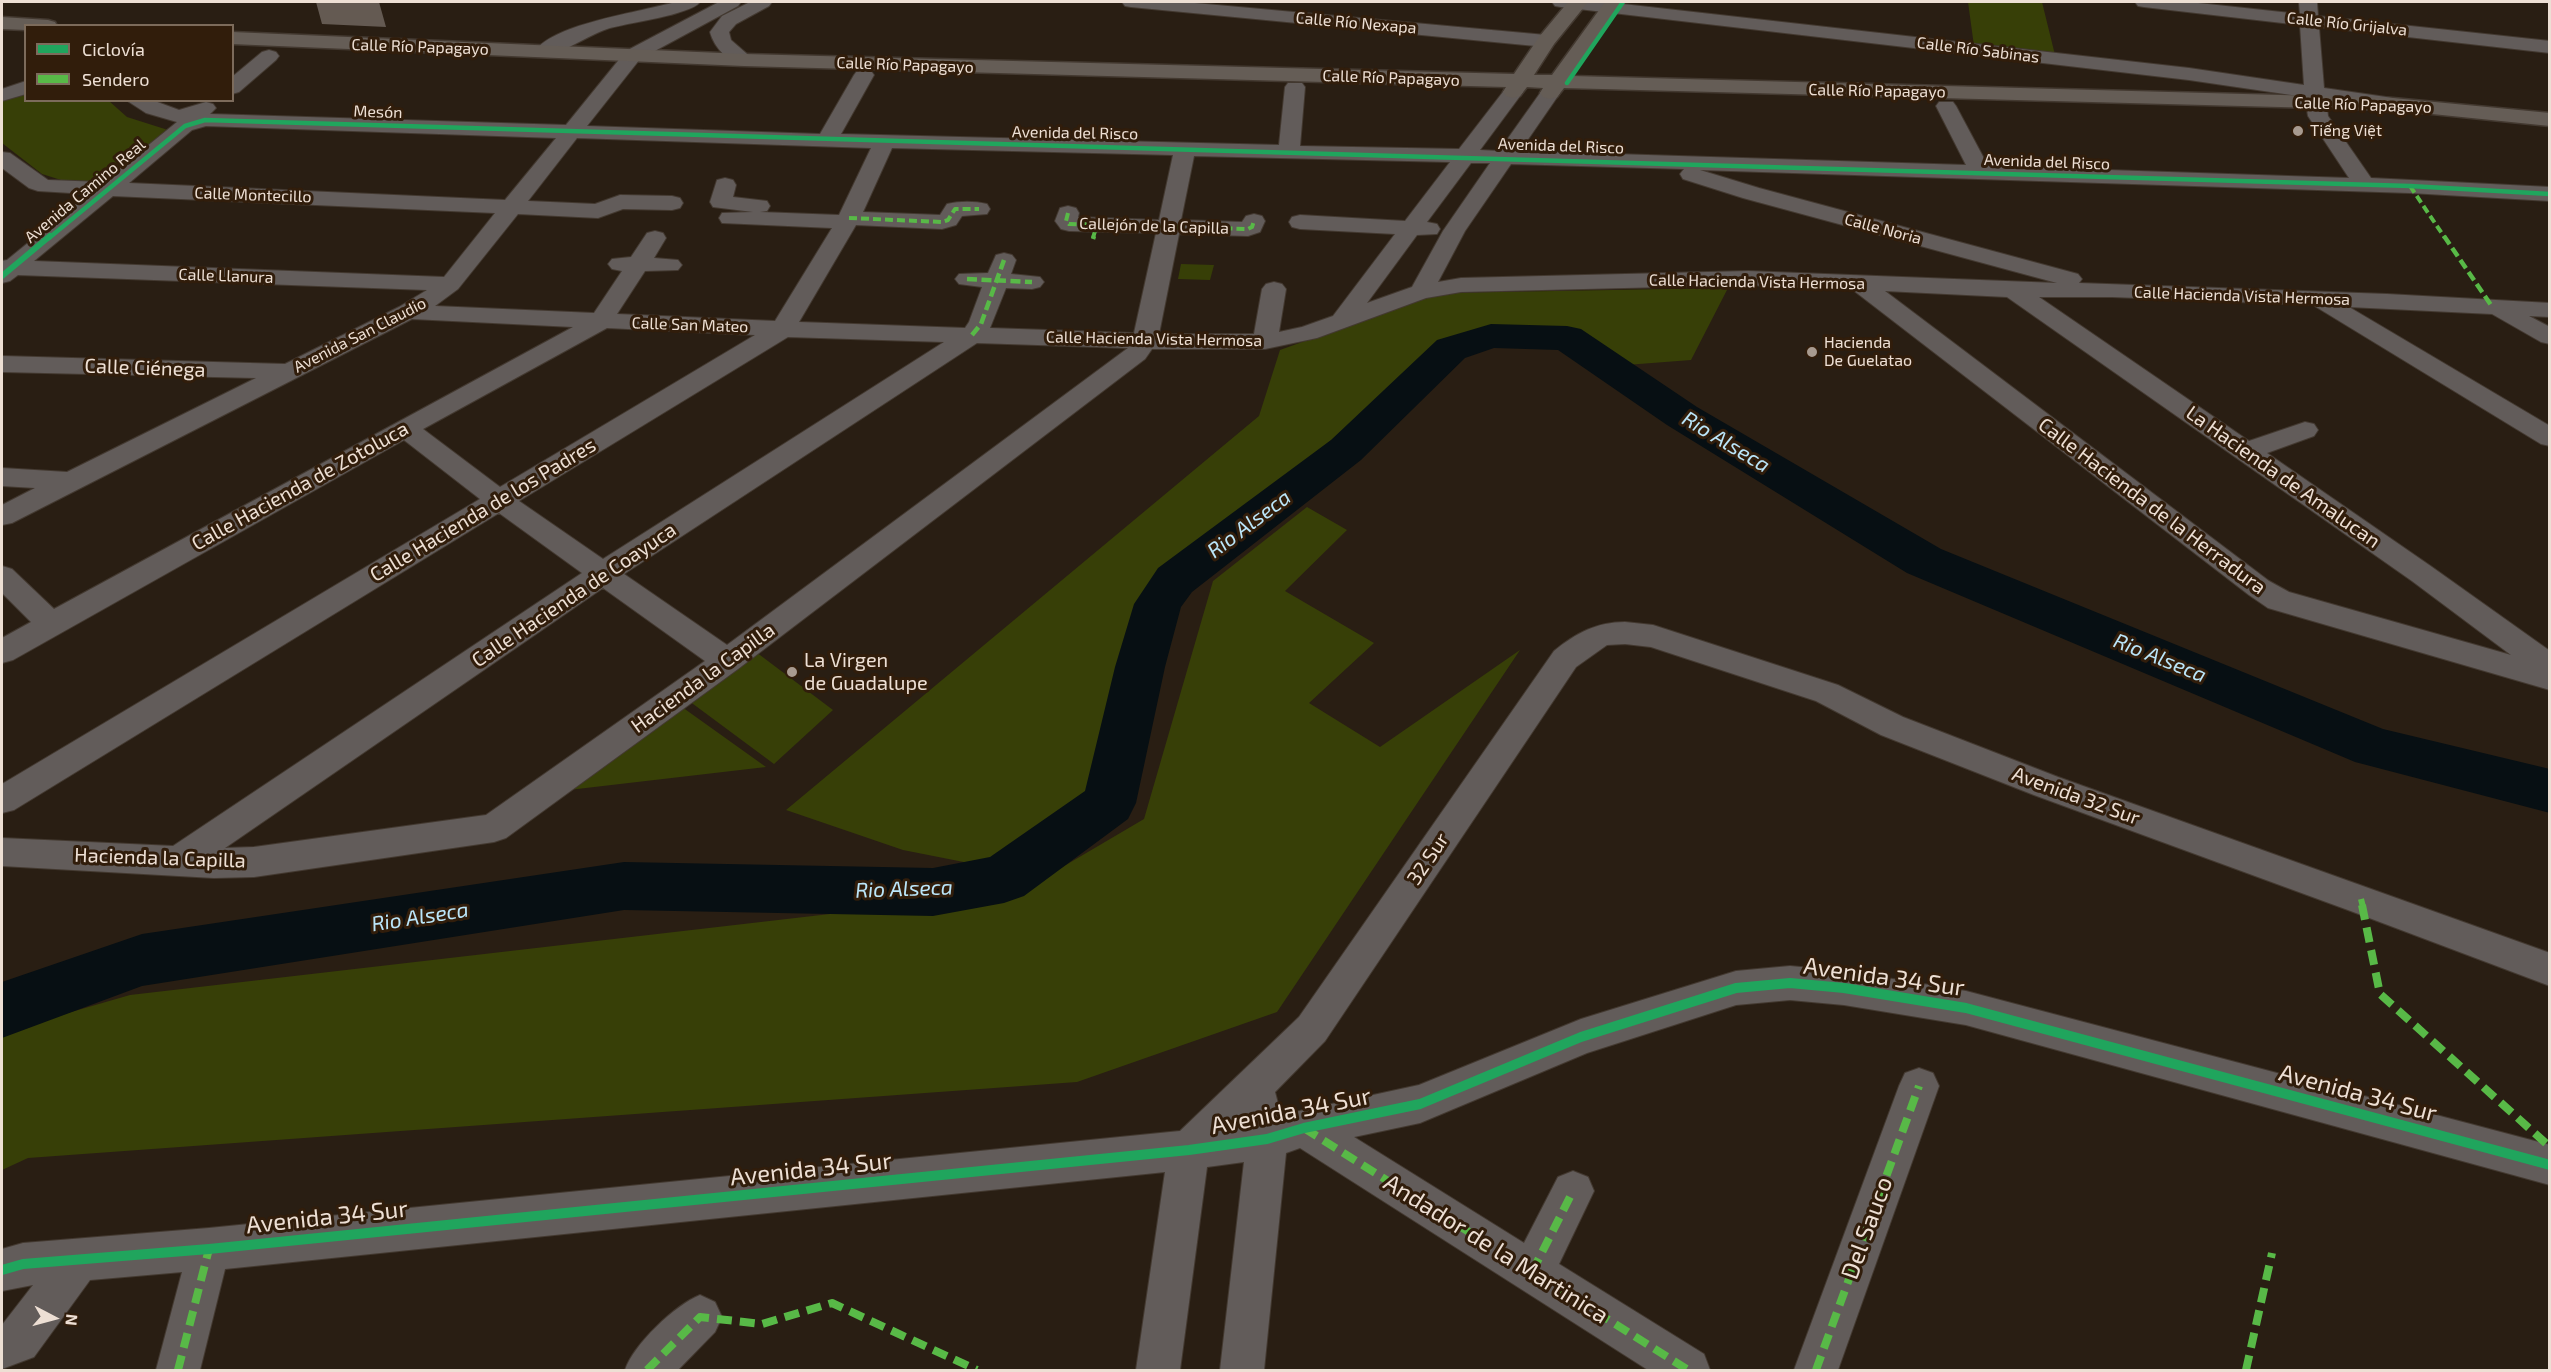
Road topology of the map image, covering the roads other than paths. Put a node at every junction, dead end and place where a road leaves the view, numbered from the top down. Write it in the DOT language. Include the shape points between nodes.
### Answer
graph roads {
  1 [pos="691,2"];
  2 [pos="732,2"];
  3 [pos="763,2"];
  4 [pos="1131,2"];
  5 [pos="1572,2"];
  6 [pos="2145,2"];
  7 [pos="1612,4"];
  8 [pos="2309,11"];
  9 [pos="2,23"];
  10 [pos="24,24"];
  11 [pos="2,37"];
  12 [pos="24,38"];
  13 [pos="234,38"];
  14 [pos="1546,41"];
  15 [pos="2550,47"];
  16 [pos="545,51"];
  17 [pos="234,54"];
  18 [pos="263,56"];
  19 [pos="744,60"];
  20 [pos="627,61"];
  21 [pos="234,75"];
  22 [pos="864,75"];
  23 [pos="234,86"];
  24 [pos="1295,87"];
  25 [pos="1517,87"];
  26 [pos="24,88"];
  27 [pos="1554,88"];
  28 [pos="2,95"];
  29 [pos="140,102"];
  30 [pos="214,102"];
  31 [pos="2316,103"];
  32 [pos="1946,106"];
  33 [pos="196,114"];
  34 [pos="2550,120"];
  35 [pos="571,132"];
  36 [pos="2550,132"];
  37 [pos="827,140"];
  38 [pos="884,142"];
  39 [pos="1185,149"];
  40 [pos="1288,153"];
  41 [pos="1466,156"];
  42 [pos="2,158"];
  43 [pos="1505,158"];
  44 [pos="1655,163"];
  45 [pos="1981,173"];
  46 [pos="725,185"];
  47 [pos="2365,185"];
  48 [pos="109,189"];
  49 [pos="2550,194"];
  50 [pos="672,203"];
  51 [pos="512,206"];
  52 [pos="979,209"];
  53 [pos="1068,213"];
  54 [pos="730,218"];
  55 [pos="770,219"];
  56 [pos="848,220"];
  57 [pos="1300,222"];
  58 [pos="1252,225"];
  59 [pos="1167,226"];
  60 [pos="1413,227"];
  61 [pos="1454,231"];
  62 [pos="655,238"];
  63 [pos="612,264"];
  64 [pos="637,264"];
  65 [pos="670,265"];
  66 [pos="6,270"];
  67 [pos="1000,270"];
  68 [pos="967,279"];
  69 [pos="1032,282"];
  70 [pos="1859,283"];
  71 [pos="450,284"];
  72 [pos="1274,289"];
  73 [pos="2013,290"];
  74 [pos="2112,290"];
  75 [pos="1421,292"];
  76 [pos="2321,300"];
  77 [pos="2492,305"];
  78 [pos="2550,310"];
  79 [pos="408,312"];
  80 [pos="1342,320"];
  81 [pos="600,322"];
  82 [pos="783,329"];
  83 [pos="972,335"];
  84 [pos="2550,338"];
  85 [pos="1145,341"];
  86 [pos="1265,342"];
  87 [pos="2,364"];
  88 [pos="289,371"];
  89 [pos="405,428"];
  90 [pos="2305,430"];
  91 [pos="2550,438"];
  92 [pos="2247,451"];
  93 [pos="2,477"];
  94 [pos="71,481"];
  95 [pos="499,501"];
  96 [pos="2,516"];
  97 [pos="602,574"];
  98 [pos="2,576"];
  99 [pos="51,624"];
  100 [pos="1602,633"];
  101 [pos="2,652"];
  102 [pos="727,661"];
  103 [pos="2550,668"];
  104 [pos="2550,678"];
  105 [pos="2,800"];
  106 [pos="2,852"];
  107 [pos="180,860"];
  108 [pos="2550,970"];
  109 [pos="1919,1086"];
  110 [pos="1254,1087"];
  111 [pos="1285,1134"];
  112 [pos="1189,1150"];
  113 [pos="2550,1165"];
  114 [pos="1573,1191"];
  115 [pos="209,1249"];
  116 [pos="78,1260"];
  117 [pos="2,1270"];
  118 [pos="1532,1272"];
  119 [pos="700,1317"];
  120 [pos="2,1347"];
  121 [pos="1246,1369"];
  122 [pos="178,1371"];
  123 [pos="647,1371"];
  124 [pos="1158,1371"];
  125 [pos="1688,1371"];
  126 [pos="1816,1371"];
  1 -- 16 [label="street" via="658,14 598,26"];
  2 -- 20 [label="street, Avenida San Claudio"];
  3 -- 19 [label="street" via="729,20 719,32 722,42"];
  4 -- 14 [label="street, Calle Río Nexapa"];
  5 -- 7 [label="street, Calle Río Sabinas"];
  5 -- 14 [label="main road"];
  6 -- 8 [label="street, Calle Río Grijalva"];
  7 -- 27 [label="main road"];
  7 -- 31 [label="street, Calle Río Sabinas"];
  8 -- 15 [label="street, Calle Río Grijalva"];
  8 -- 31 [label="street"];
  9 -- 10 [label="main road"];
  11 -- 12 [label="main road"];
  13 -- 16 [label="main road, Calle Río Papagayo"];
  14 -- 25 [label="main road"];
  16 -- 20 [label="main road, Calle Río Papagayo"];
  17 -- 18 [label="main road, Calle Río Papagayo"];
  18 -- 20 [label="main road, Calle Río Papagayo"];
  18 -- 21 [label="street"];
  18 -- 23 [label="street"];
  19 -- 20 [label="main road, Calle Río Papagayo"];
  19 -- 25 [label="main road, Calle Río Papagayo"];
  20 -- 22 [label="main road, Calle Río Papagayo"];
  20 -- 35 [label="street, Avenida San Claudio"];
  22 -- 24 [label="main road, Calle Río Papagayo"];
  22 -- 37 [label="street"];
  24 -- 25 [label="main road, Calle Río Papagayo"];
  24 -- 40 [label="street"];
  25 -- 27 [label="main road, Calle Río Papagayo"];
  25 -- 41 [label="street"];
  26 -- 28 [label="street"];
  27 -- 31 [label="main road, Calle Río Papagayo"];
  27 -- 32 [label="main road, Calle Río Papagayo"];
  27 -- 43 [label="street"];
  29 -- 33 [label="street, Mesón" via="161,114"];
  30 -- 33 [label="street, Avenida Camino Real"];
  31 -- 32 [label="main road, Calle Río Papagayo"];
  31 -- 34 [label="main road, Calle Río Papagayo" via="2393,104"];
  31 -- 36 [label="main road, Calle Río Papagayo" via="2386,117"];
  31 -- 47 [label="street"];
  32 -- 45 [label="street"];
  33 -- 35 [label="street, Mesón" via="213,120"];
  33 -- 48 [label="street, Avenida Camino Real"];
  35 -- 37 [label="street, Avenida del Risco"];
  35 -- 51 [label="street, Avenida San Claudio"];
  37 -- 38 [label="street, Avenida del Risco"];
  38 -- 39 [label="street, Avenida del Risco"];
  38 -- 56 [label="street, Calle Hacienda de los Padres"];
  39 -- 40 [label="street, Avenida del Risco"];
  39 -- 59 [label="street"];
  40 -- 41 [label="street, Avenida del Risco"];
  41 -- 43 [label="street, Avenida del Risco"];
  41 -- 60 [label="street"];
  42 -- 48 [label="street, Calle Montecillo" via="41,185"];
  43 -- 44 [label="street, Avenida del Risco"];
  43 -- 61 [label="street"];
  44 -- 45 [label="street, Avenida del Risco"];
  44 -- 74 [label="street, Calle Noria" via="1751,193"];
  45 -- 47 [label="street, Avenida del Risco"];
  46 -- 55 [label="street" via="721,202 769,207"];
  47 -- 49 [label="street, Avenida del Risco"];
  48 -- 51 [label="street, Calle Montecillo"];
  48 -- 66 [label="street, Avenida Camino Real"];
  50 -- 51 [label="street, Calle Montecillo" via="620,202 598,211"];
  51 -- 71 [label="street, Avenida San Claudio"];
  52 -- 56 [label="street" via="955,209 945,222"];
  53 -- 59 [label="street, Callejón de la Capilla" via="1067,223 1095,232"];
  54 -- 55 [label="street"];
  55 -- 56 [label="street"];
  56 -- 82 [label="street, Calle Hacienda de los Padres"];
  57 -- 60 [label="street"];
  58 -- 59 [label="street, Callejón de la Capilla"];
  59 -- 85 [label="street"];
  60 -- 61 [label="street"];
  60 -- 80 [label="street"];
  61 -- 75 [label="street"];
  62 -- 64 [label="street"];
  63 -- 64 [label="street"];
  64 -- 65 [label="street"];
  64 -- 81 [label="street"];
  66 -- 71 [label="street, Calle Llanura"];
  67 -- 68 [label="street"];
  67 -- 69 [label="street"];
  67 -- 83 [label="street" via="981,324"];
  70 -- 73 [label="street, Calle Hacienda Vista Hermosa"];
  70 -- 75 [label="street, Calle Hacienda Vista Hermosa" via="1749,278 1502,283"];
  70 -- 104 [label="street, Calle Hacienda de la Herradura" via="2279,600"];
  71 -- 79 [label="street, Avenida San Claudio"];
  72 -- 86 [label="street"];
  73 -- 74 [label="street, Calle Hacienda Vista Hermosa"];
  73 -- 92 [label="street, La Hacienda de Amalucan"];
  74 -- 76 [label="street, Calle Hacienda Vista Hermosa"];
  75 -- 80 [label="street, Calle Hacienda Vista Hermosa"];
  76 -- 77 [label="street, Calle Hacienda Vista Hermosa"];
  76 -- 91 [label="street"];
  77 -- 78 [label="street, Calle Hacienda Vista Hermosa"];
  77 -- 84 [label="street"];
  79 -- 81 [label="street, Calle San Mateo"];
  79 -- 88 [label="street, Avenida San Claudio"];
  80 -- 86 [label="street, Calle Hacienda Vista Hermosa" via="1308,333"];
  81 -- 82 [label="street, Calle San Mateo"];
  81 -- 89 [label="street, Calle Hacienda de Zotoluca"];
  82 -- 83 [label="street, Calle San Mateo"];
  82 -- 95 [label="street, Calle Hacienda de los Padres"];
  83 -- 85 [label="street, Calle Hacienda Vista Hermosa"];
  83 -- 97 [label="street, Calle Hacienda de Coayuca"];
  85 -- 86 [label="street, Calle Hacienda Vista Hermosa"];
  85 -- 102 [label="street, Hacienda la Capilla" via="1125,364"];
  87 -- 88 [label="street, Calle Ciénega"];
  88 -- 94 [label="street, Avenida San Claudio"];
  89 -- 95 [label="street"];
  89 -- 99 [label="street, Calle Hacienda de Zotoluca"];
  90 -- 92 [label="street"];
  92 -- 103 [label="street, La Hacienda de Amalucan"];
  93 -- 94 [label="street"];
  94 -- 96 [label="street, Avenida San Claudio"];
  95 -- 97 [label="street"];
  95 -- 105 [label="street, Calle Hacienda de los Padres"];
  97 -- 102 [label="street"];
  97 -- 107 [label="street, Calle Hacienda de Coayuca"];
  98 -- 99 [label="street"];
  99 -- 101 [label="street, Calle Hacienda de Zotoluca"];
  100 -- 108 [label="street, Avenida 32 Sur" via="1653,636 1827,693 1892,726 2035,781"];
  100 -- 110 [label="street, 32 Sur" via="1565,659 1312,1029"];
  102 -- 107 [label="street, Hacienda la Capilla" via="494,828 254,862"];
  106 -- 107 [label="street, Hacienda la Capilla"];
  109 -- 126 [label="street, Del Sauco"];
  110 -- 111 [label="street"];
  110 -- 112 [label="street, 32 Sur"];
  111 -- 112 [label="street, Avenida 34 Sur"];
  111 -- 113 [label="street, Avenida 34 Sur" via="1420,1104 1581,1037 1736,988 1790,983 1966,1008"];
  111 -- 118 [label="street, Andador de la Martinica"];
  111 -- 121 [label="street"];
  112 -- 115 [label="street, Avenida 34 Sur"];
  112 -- 124 [label="street"];
  114 -- 118 [label="street"];
  115 -- 116 [label="street, Avenida 34 Sur"];
  115 -- 122 [label="street"];
  116 -- 117 [label="street, Avenida 34 Sur" via="23,1264"];
  116 -- 120 [label="street" via="18,1341"];
  118 -- 125 [label="street, Andador de la Martinica"];
  119 -- 123 [label="street"];
}
